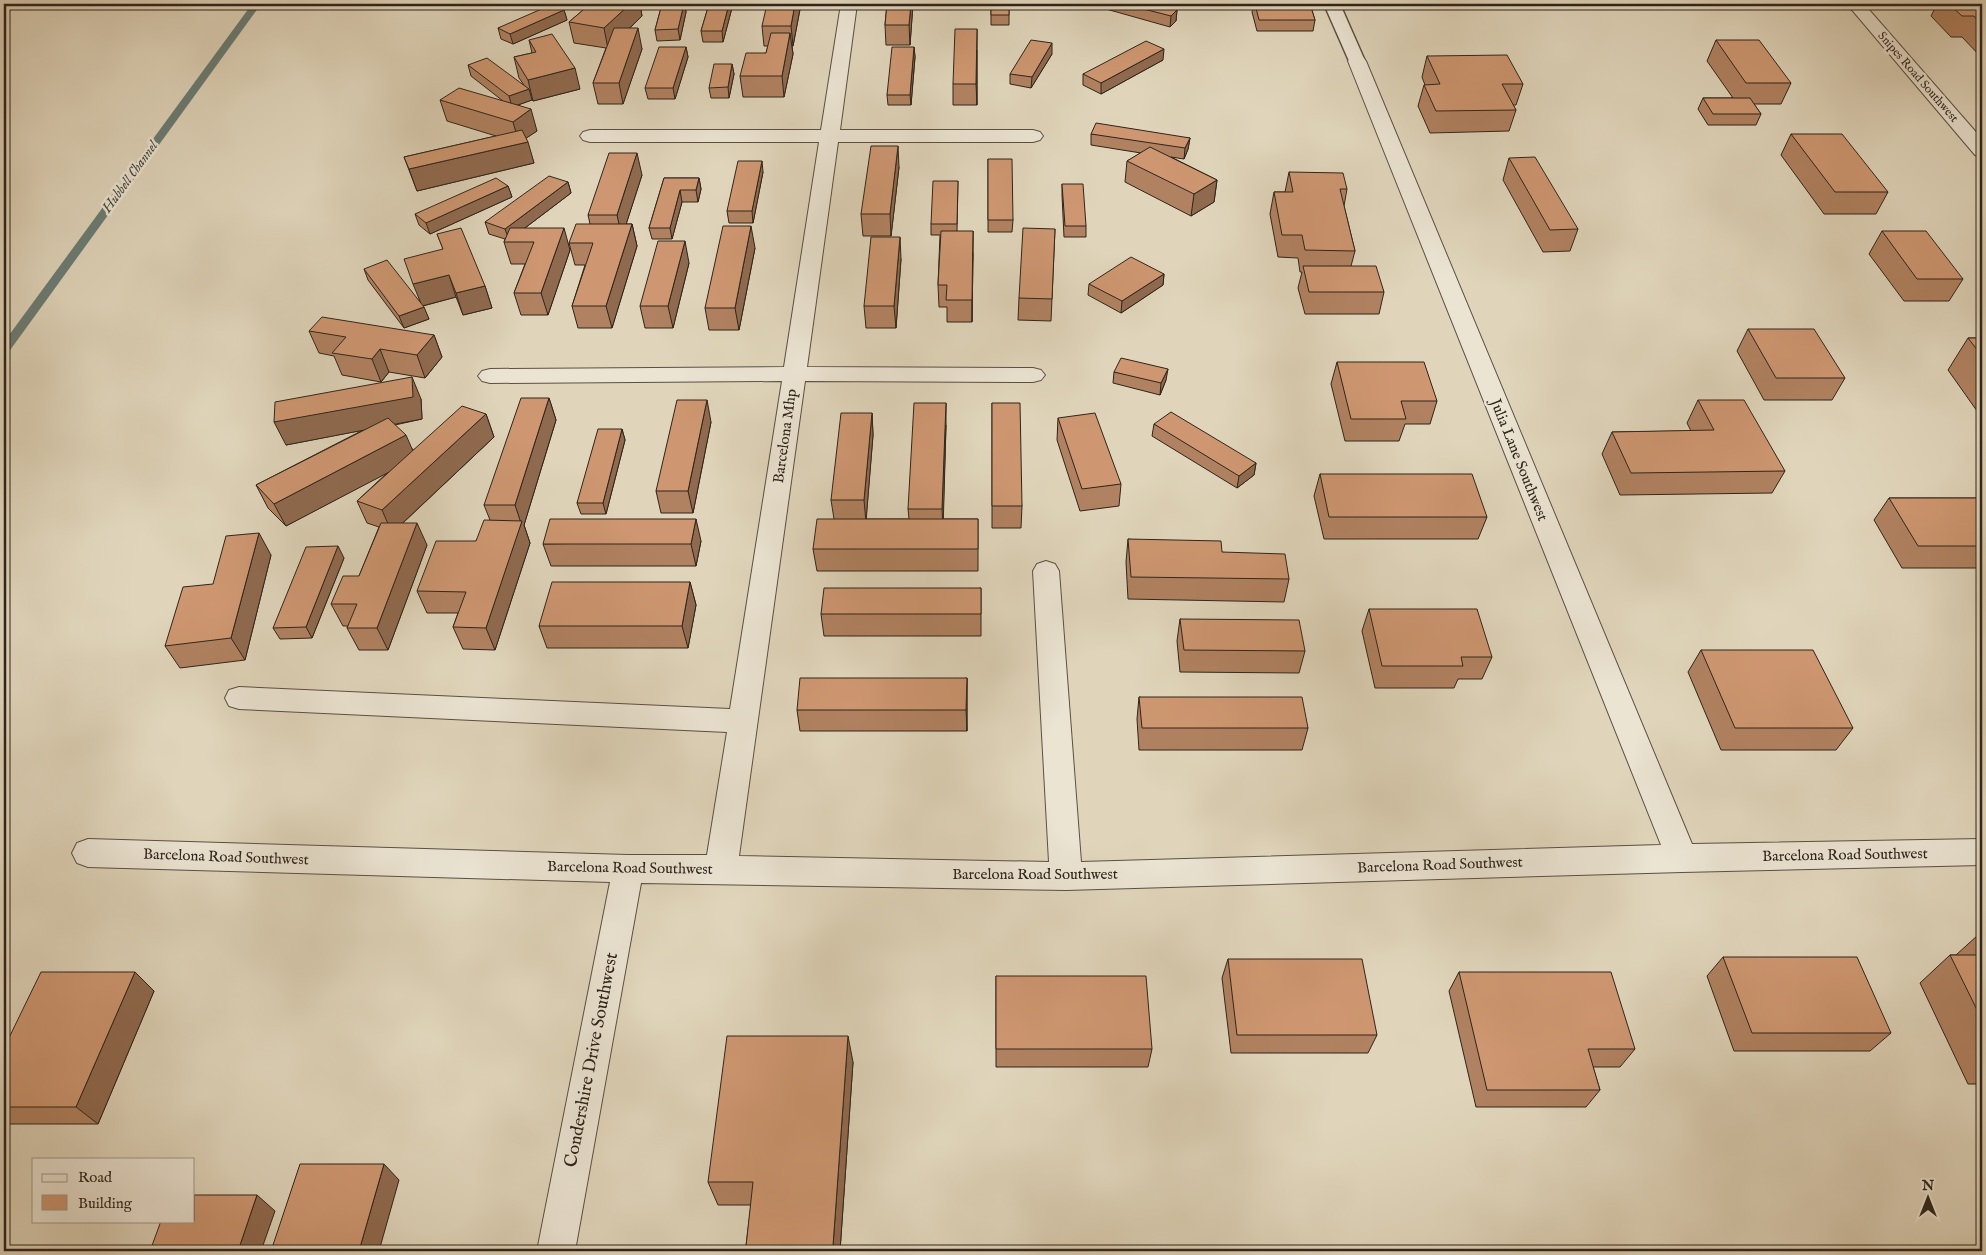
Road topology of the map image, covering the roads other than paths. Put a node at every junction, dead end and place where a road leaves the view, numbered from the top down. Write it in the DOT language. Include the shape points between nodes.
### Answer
graph roads {
  1 [pos="849,4"];
  2 [pos="1332,4"];
  3 [pos="1855,4"];
  4 [pos="1356,61"];
  5 [pos="829,135"];
  6 [pos="590,136"];
  7 [pos="1033,136"];
  8 [pos="1982,151"];
  9 [pos="794,374"];
  10 [pos="1033,375"];
  11 [pos="490,376"];
  12 [pos="1046,571"];
  13 [pos="239,698"];
  14 [pos="743,721"];
  15 [pos="1982,852"];
  16 [pos="88,853"];
  17 [pos="1682,858"];
  18 [pos="628,869"];
  19 [pos="721,869"];
  20 [pos="1066,876"];
  21 [pos="556,1251"];
  1 -- 5 [label="street, Barcelona Mhp"];
  2 -- 4 [label="lane"];
  3 -- 8 [label="street, Snipes Road Southwest"];
  4 -- 17 [label="street, Julia Lane Southwest"];
  5 -- 6 [label="street"];
  5 -- 7 [label="street"];
  5 -- 9 [label="street, Barcelona Mhp"];
  9 -- 10 [label="street"];
  9 -- 11 [label="street"];
  9 -- 14 [label="street, Barcelona Mhp"];
  12 -- 20 [label="street"];
  13 -- 14 [label="street"];
  14 -- 19 [label="street, Barcelona Mhp"];
  15 -- 17 [label="street, Barcelona Road Southwest"];
  16 -- 18 [label="street, Barcelona Road Southwest"];
  17 -- 20 [label="street, Barcelona Road Southwest"];
  18 -- 19 [label="street, Barcelona Road Southwest"];
  18 -- 21 [label="street, Condershire Drive Southwest"];
  19 -- 20 [label="street, Barcelona Road Southwest"];
}
